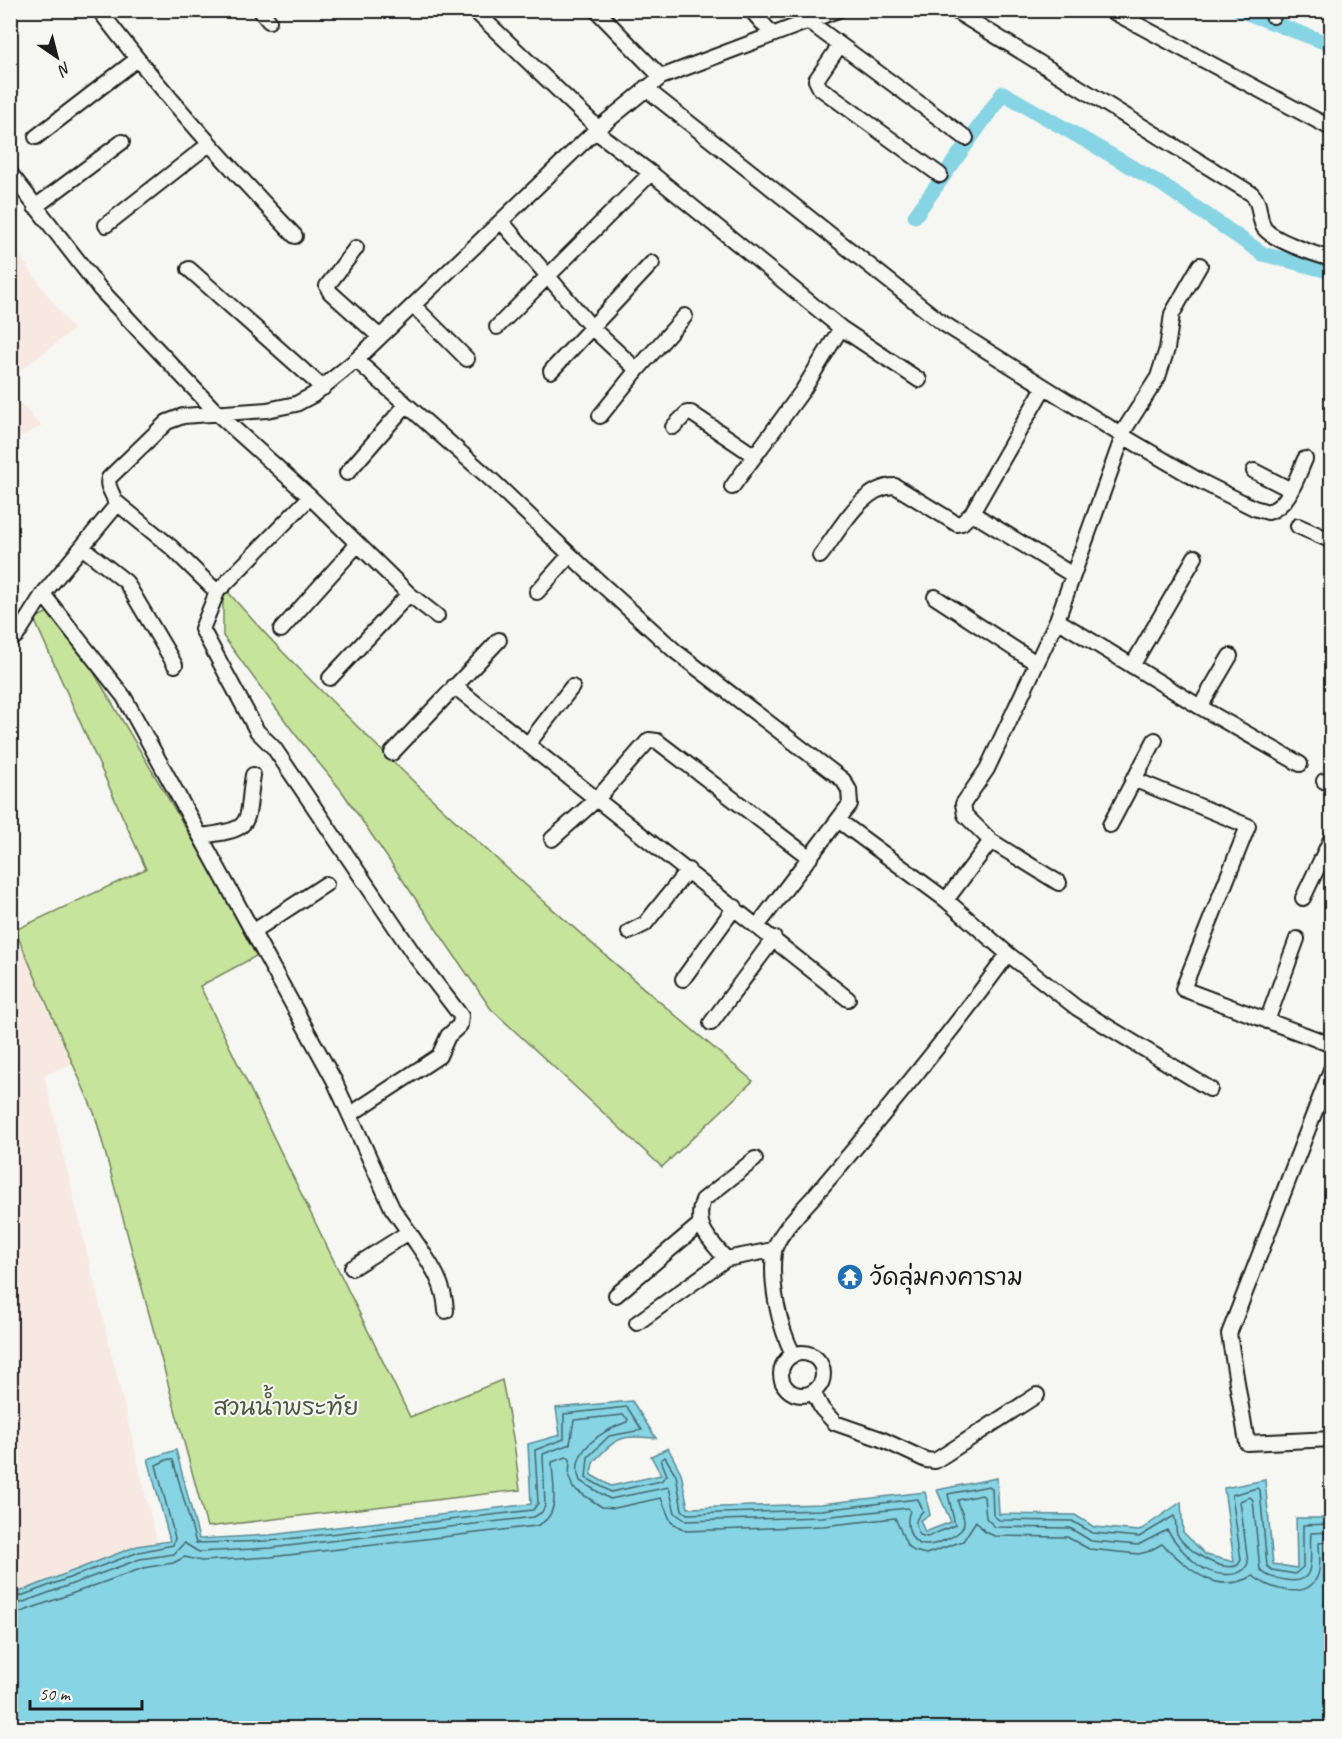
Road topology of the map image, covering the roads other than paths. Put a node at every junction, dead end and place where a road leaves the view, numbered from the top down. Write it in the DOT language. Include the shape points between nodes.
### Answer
graph roads {
  1 [pos="99,10"];
  2 [pos="474,10"];
  3 [pos="596,10"];
  4 [pos="751,10"];
  5 [pos="838,10"];
  6 [pos="954,10"];
  7 [pos="1110,10"];
  8 [pos="808,21"];
  9 [pos="772,34"];
  10 [pos="840,45"];
  11 [pos="136,60"];
  12 [pos="661,77"];
  13 [pos="645,88"];
  14 [pos="1331,128"];
  15 [pos="597,129"];
  16 [pos="36,137"];
  17 [pos="966,138"];
  18 [pos="122,142"];
  19 [pos="208,145"];
  20 [pos="10,173"];
  21 [pos="651,173"];
  22 [pos="939,175"];
  23 [pos="35,207"];
  24 [pos="501,221"];
  25 [pos="106,225"];
  26 [pos="295,236"];
  27 [pos="356,248"];
  28 [pos="1332,260"];
  29 [pos="652,263"];
  30 [pos="1200,265"];
  31 [pos="189,269"];
  32 [pos="547,276"];
  33 [pos="413,305"];
  34 [pos="685,316"];
  35 [pos="496,327"];
  36 [pos="592,328"];
  37 [pos="841,328"];
  38 [pos="380,336"];
  39 [pos="467,359"];
  40 [pos="356,360"];
  41 [pos="637,370"];
  42 [pos="551,371"];
  43 [pos="919,380"];
  44 [pos="323,388"];
  45 [pos="1043,388"];
  46 [pos="406,405"];
  47 [pos="219,415"];
  48 [pos="600,416"];
  49 [pos="673,427"];
  50 [pos="1122,436"];
  51 [pos="755,456"];
  52 [pos="1305,459"];
  53 [pos="1254,471"];
  54 [pos="347,473"];
  55 [pos="732,487"];
  56 [pos="1291,490"];
  57 [pos="310,497"];
  58 [pos="116,502"];
  59 [pos="972,513"];
  60 [pos="1298,526"];
  61 [pos="1332,541"];
  62 [pos="357,545"];
  63 [pos="83,548"];
  64 [pos="570,555"];
  65 [pos="820,556"];
  66 [pos="1195,557"];
  67 [pos="1071,574"];
  68 [pos="223,586"];
  69 [pos="537,592"];
  70 [pos="43,594"];
  71 [pos="409,594"];
  72 [pos="935,597"];
  73 [pos="437,616"];
  74 [pos="1057,620"];
  75 [pos="281,630"];
  76 [pos="499,640"];
  77 [pos="10,641"];
  78 [pos="1230,656"];
  79 [pos="1036,663"];
  80 [pos="175,665"];
  81 [pos="1132,666"];
  82 [pos="330,678"];
  83 [pos="454,686"];
  84 [pos="572,687"];
  85 [pos="1200,707"];
  86 [pos="1155,741"];
  87 [pos="528,744"];
  88 [pos="392,753"];
  89 [pos="1300,764"];
  90 [pos="253,775"];
  91 [pos="1133,779"];
  92 [pos="597,799"];
  93 [pos="838,820"];
  94 [pos="1110,825"];
  95 [pos="201,836"];
  96 [pos="1332,837"];
  97 [pos="552,839"];
  98 [pos="991,841"];
  99 [pos="810,858"];
  100 [pos="688,870"];
  101 [pos="1059,883"];
  102 [pos="326,884"];
  103 [pos="1303,898"];
  104 [pos="946,900"];
  105 [pos="735,907"];
  106 [pos="758,925"];
  107 [pos="254,932"];
  108 [pos="628,932"];
  109 [pos="774,938"];
  110 [pos="1297,939"];
  111 [pos="1008,954"];
  112 [pos="683,979"];
  113 [pos="848,999"];
  114 [pos="1267,1021"];
  115 [pos="711,1023"];
  116 [pos="1332,1045"];
  117 [pos="1332,1067"];
  118 [pos="1210,1089"];
  119 [pos="351,1114"];
  120 [pos="754,1159"];
  121 [pos="699,1225"];
  122 [pos="408,1232"];
  123 [pos="718,1250"];
  124 [pos="773,1250"];
  125 [pos="352,1268"];
  126 [pos="615,1295"];
  127 [pos="446,1311"];
  128 [pos="637,1323"];
  129 [pos="793,1354"];
  130 [pos="813,1392"];
  131 [pos="1037,1395"];
  132 [pos="1332,1439"];
  1 -- 11 [label="street"];
  2 -- 15 [label="street"];
  3 -- 12 [label="street"];
  4 -- 9 [label="street"];
  5 -- 8 [label="street"];
  6 -- 28 [label="street" via="1252,194 1257,199 1262,225 1271,235"];
  7 -- 14 [label="street"];
  8 -- 9 [label="street"];
  8 -- 10 [label="street"];
  9 -- 12 [label="street"];
  10 -- 17 [label="street"];
  10 -- 22 [label="street" via="816,80 820,88"];
  11 -- 16 [label="street"];
  11 -- 19 [label="street"];
  12 -- 13 [label="street"];
  13 -- 15 [label="street"];
  13 -- 45 [label="street" via="884,280 940,322"];
  15 -- 21 [label="street"];
  15 -- 24 [label="street"];
  18 -- 23 [label="street"];
  19 -- 25 [label="street"];
  19 -- 26 [label="street"];
  20 -- 23 [label="street"];
  21 -- 32 [label="street"];
  21 -- 37 [label="street"];
  23 -- 47 [label="street" via="100,289"];
  24 -- 32 [label="street"];
  24 -- 33 [label="street"];
  27 -- 38 [label="street" via="327,286"];
  29 -- 36 [label="street"];
  30 -- 50 [label="street" via="1172,314 1158,377"];
  31 -- 44 [label="street"];
  32 -- 35 [label="street"];
  32 -- 36 [label="street"];
  33 -- 38 [label="street"];
  33 -- 39 [label="street"];
  34 -- 41 [label="street"];
  36 -- 41 [label="street"];
  36 -- 42 [label="street"];
  37 -- 43 [label="street"];
  37 -- 51 [label="street"];
  38 -- 40 [label="street"];
  40 -- 44 [label="street"];
  40 -- 46 [label="street"];
  41 -- 48 [label="street"];
  44 -- 47 [label="street" via="296,404"];
  45 -- 50 [label="street"];
  45 -- 59 [label="street"];
  46 -- 54 [label="street"];
  46 -- 64 [label="street"];
  47 -- 57 [label="street"];
  47 -- 58 [label="street" via="183,416 167,422 109,478 108,487"];
  49 -- 51 [label="street" via="691,413"];
  50 -- 56 [label="street" via="1260,511 1275,510"];
  50 -- 67 [label="street"];
  51 -- 55 [label="street"];
  52 -- 56 [label="street"];
  53 -- 56 [label="street"];
  57 -- 62 [label="street"];
  57 -- 68 [label="street"];
  58 -- 63 [label="street" via="110,516"];
  58 -- 119 [label="street" via="171,546 217,592 202,629 257,731 274,748 461,1016 460,1025 448,1036 439,1056"];
  59 -- 65 [label="street" via="957,524 895,486 886,486 865,499"];
  59 -- 67 [label="street"];
  60 -- 61 [label="street"];
  62 -- 71 [label="street"];
  62 -- 75 [label="street"];
  63 -- 70 [label="street"];
  63 -- 80 [label="street" via="131,588"];
  64 -- 69 [label="street"];
  64 -- 93 [label="street" via="675,651 843,780 851,798"];
  66 -- 81 [label="street"];
  67 -- 74 [label="street"];
  70 -- 77 [label="street"];
  70 -- 95 [label="street" via="124,697"];
  71 -- 73 [label="street"];
  71 -- 82 [label="street"];
  72 -- 79 [label="street"];
  74 -- 79 [label="street"];
  74 -- 81 [label="street"];
  76 -- 83 [label="street"];
  78 -- 85 [label="street"];
  79 -- 98 [label="street" via="987,769 963,804 965,815"];
  81 -- 85 [label="street"];
  83 -- 87 [label="street"];
  83 -- 88 [label="street"];
  84 -- 87 [label="street"];
  85 -- 89 [label="street"];
  86 -- 91 [label="street"];
  87 -- 92 [label="street"];
  90 -- 95 [label="street" via="249,817 244,825 233,832"];
  91 -- 94 [label="street"];
  91 -- 114 [label="street" via="1248,826 1183,989"];
  92 -- 97 [label="street"];
  92 -- 99 [label="street" via="644,744 657,741"];
  92 -- 100 [label="street"];
  93 -- 99 [label="street"];
  93 -- 104 [label="street"];
  95 -- 107 [label="street"];
  96 -- 103 [label="street"];
  98 -- 101 [label="street"];
  98 -- 104 [label="street"];
  99 -- 106 [label="street"];
  100 -- 105 [label="street"];
  100 -- 108 [label="street" via="645,924"];
  102 -- 107 [label="street"];
  104 -- 111 [label="street"];
  105 -- 106 [label="street"];
  105 -- 112 [label="street"];
  106 -- 109 [label="street"];
  107 -- 119 [label="street"];
  109 -- 113 [label="street"];
  109 -- 115 [label="street"];
  110 -- 114 [label="street"];
  111 -- 118 [label="street" via="1077,1008"];
  111 -- 124 [label="street"];
  114 -- 116 [label="street"];
  117 -- 132 [label="street" via="1229,1334 1247,1443"];
  119 -- 122 [label="street" via="392,1208"];
  120 -- 121 [label="street" via="703,1200"];
  121 -- 123 [label="street"];
  121 -- 126 [label="street"];
  122 -- 125 [label="street"];
  122 -- 127 [label="street" via="440,1279"];
  123 -- 124 [label="street"];
  123 -- 128 [label="street"];
  124 -- 129 [label="street" via="776,1305 782,1332"];
  129 -- 130 [label="street" via="804,1352 821,1364 824,1374"];
  129 -- 130 [label="street" via="781,1369 785,1388 793,1394"];
  130 -- 131 [label="street" via="835,1423 935,1461"];
}
